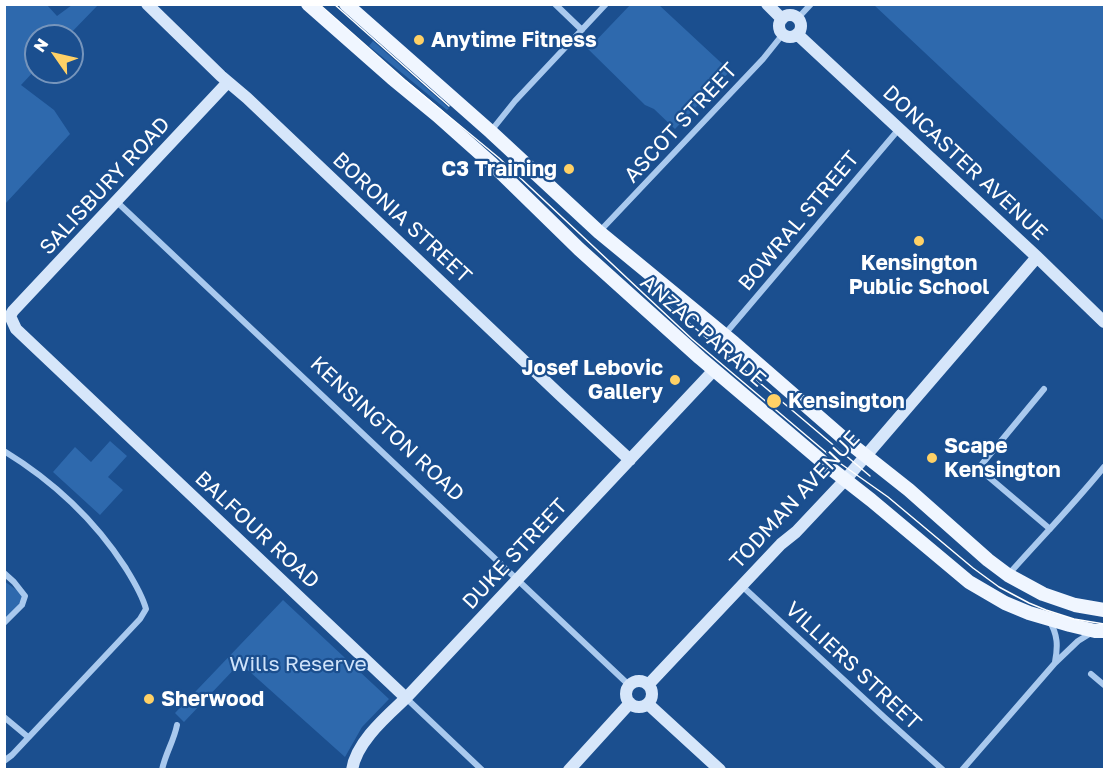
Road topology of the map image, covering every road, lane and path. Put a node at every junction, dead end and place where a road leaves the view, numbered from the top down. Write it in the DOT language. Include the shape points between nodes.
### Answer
graph roads {
  1 [pos="147,4"];
  2 [pos="308,4"];
  3 [pos="346,4"];
  4 [pos="555,4"];
  5 [pos="606,4"];
  6 [pos="767,4"];
  7 [pos="811,4"];
  8 [pos="782,18"];
  9 [pos="798,18"];
  10 [pos="582,30"];
  11 [pos="783,34"];
  12 [pos="797,34"];
  13 [pos="228,82"];
  14 [pos="899,129"];
  15 [pos="491,132"];
  16 [pos="117,202"];
  17 [pos="599,232"];
  18 [pos="1037,256"];
  19 [pos="10,316"];
  20 [pos="1104,322"];
  21 [pos="724,335"];
  22 [pos="714,370"];
  23 [pos="1044,389"];
  24 [pos="4,451"];
  25 [pos="866,456"];
  26 [pos="630,460"];
  27 [pos="1104,467"];
  28 [pos="845,480"];
  29 [pos="1050,529"];
  30 [pos="4,573"];
  31 [pos="1008,575"];
  32 [pos="517,579"];
  33 [pos="742,586"];
  34 [pos="1104,610"];
  35 [pos="1048,619"];
  36 [pos="4,623"];
  37 [pos="1100,631"];
  38 [pos="1054,663"];
  39 [pos="1091,674"];
  40 [pos="648,685"];
  41 [pos="1104,685"];
  42 [pos="630,686"];
  43 [pos="406,698"];
  44 [pos="630,704"];
  45 [pos="648,704"];
  46 [pos="4,717"];
  47 [pos="177,725"];
  48 [pos="28,738"];
  49 [pos="4,761"];
  50 [pos="162,770"];
  51 [pos="352,770"];
  52 [pos="482,770"];
  53 [pos="569,770"];
  54 [pos="720,770"];
  55 [pos="943,770"];
  56 [pos="962,770"];
  1 -- 13 [label="street, BORONIA STREET"];
  2 -- 22 [label="main road, ANZAC PARADE" via="484,157"];
  3 -- 15 [label="main road, ANZAC PARADE"];
  4 -- 10 [label="street"];
  5 -- 10 [label="street"];
  6 -- 8 [label="street"];
  7 -- 9 [label="street"];
  8 -- 9 [label="street"];
  8 -- 11 [label="street" via="779,25"];
  9 -- 12 [label="street" via="801,25"];
  10 -- 15 [label="street"];
  11 -- 12 [label="street"];
  11 -- 17 [label="street, ASCOT STREET"];
  12 -- 14 [label="street, DONCASTER AVENUE"];
  13 -- 16 [label="street, SALISBURY ROAD"];
  13 -- 26 [label="street, BORONIA STREET"];
  14 -- 18 [label="street, DONCASTER AVENUE"];
  14 -- 21 [label="street, BOWRAL STREET"];
  15 -- 17 [label="main road, ANZAC PARADE"];
  16 -- 19 [label="street, SALISBURY ROAD"];
  16 -- 32 [label="street, KENSINGTON ROAD"];
  17 -- 21 [label="main road, ANZAC PARADE"];
  18 -- 20 [label="street, DONCASTER AVENUE"];
  18 -- 25 [label="street, TODMAN AVENUE"];
  19 -- 43 [label="street, BALFOUR ROAD" via="16,329"];
  21 -- 25 [label="main road, ANZAC PARADE"];
  22 -- 26 [label="street, DUKE STREET"];
  22 -- 28 [label="main road, ANZAC PARADE"];
  23 -- 29 [label="street" via="982,464 984,473"];
  24 -- 48 [label="street" via="52,485 90,522 129,573 146,609"];
  25 -- 28 [label="street, TODMAN AVENUE"];
  25 -- 31 [label="main road, ANZAC PARADE"];
  26 -- 32 [label="street, DUKE STREET"];
  27 -- 29 [label="street"];
  28 -- 33 [label="street, TODMAN AVENUE"];
  28 -- 35 [label="main road, ANZAC PARADE" via="969,582 1005,603"];
  29 -- 31 [label="street"];
  30 -- 36 [label="street" via="25,597"];
  31 -- 34 [label="main road, ANZAC PARADE" via="1043,594"];
  32 -- 42 [label="street, KENSINGTON ROAD"];
  32 -- 43 [label="street, DUKE STREET"];
  33 -- 40 [label="street, TODMAN AVENUE"];
  33 -- 55 [label="street, VILLIERS STREET"];
  35 -- 37 [label="main road, ANZAC PARADE"];
  35 -- 38 [label="street" via="1058,642"];
  37 -- 38 [label="street" via="1078,641"];
  38 -- 56 [label="street"];
  39 -- 41 [label="street"];
  40 -- 42 [label="street" via="637,681"];
  40 -- 45 [label="street" via="652,692"];
  42 -- 44 [label="street"];
  43 -- 51 [label="street, DUKE STREET" via="369,735"];
  43 -- 52 [label="street, BALFOUR ROAD"];
  44 -- 45 [label="street"];
  44 -- 53 [label="street"];
  45 -- 54 [label="street"];
  46 -- 48 [label="street"];
  47 -- 50 [label="street"];
  48 -- 49 [label="street"];
}
